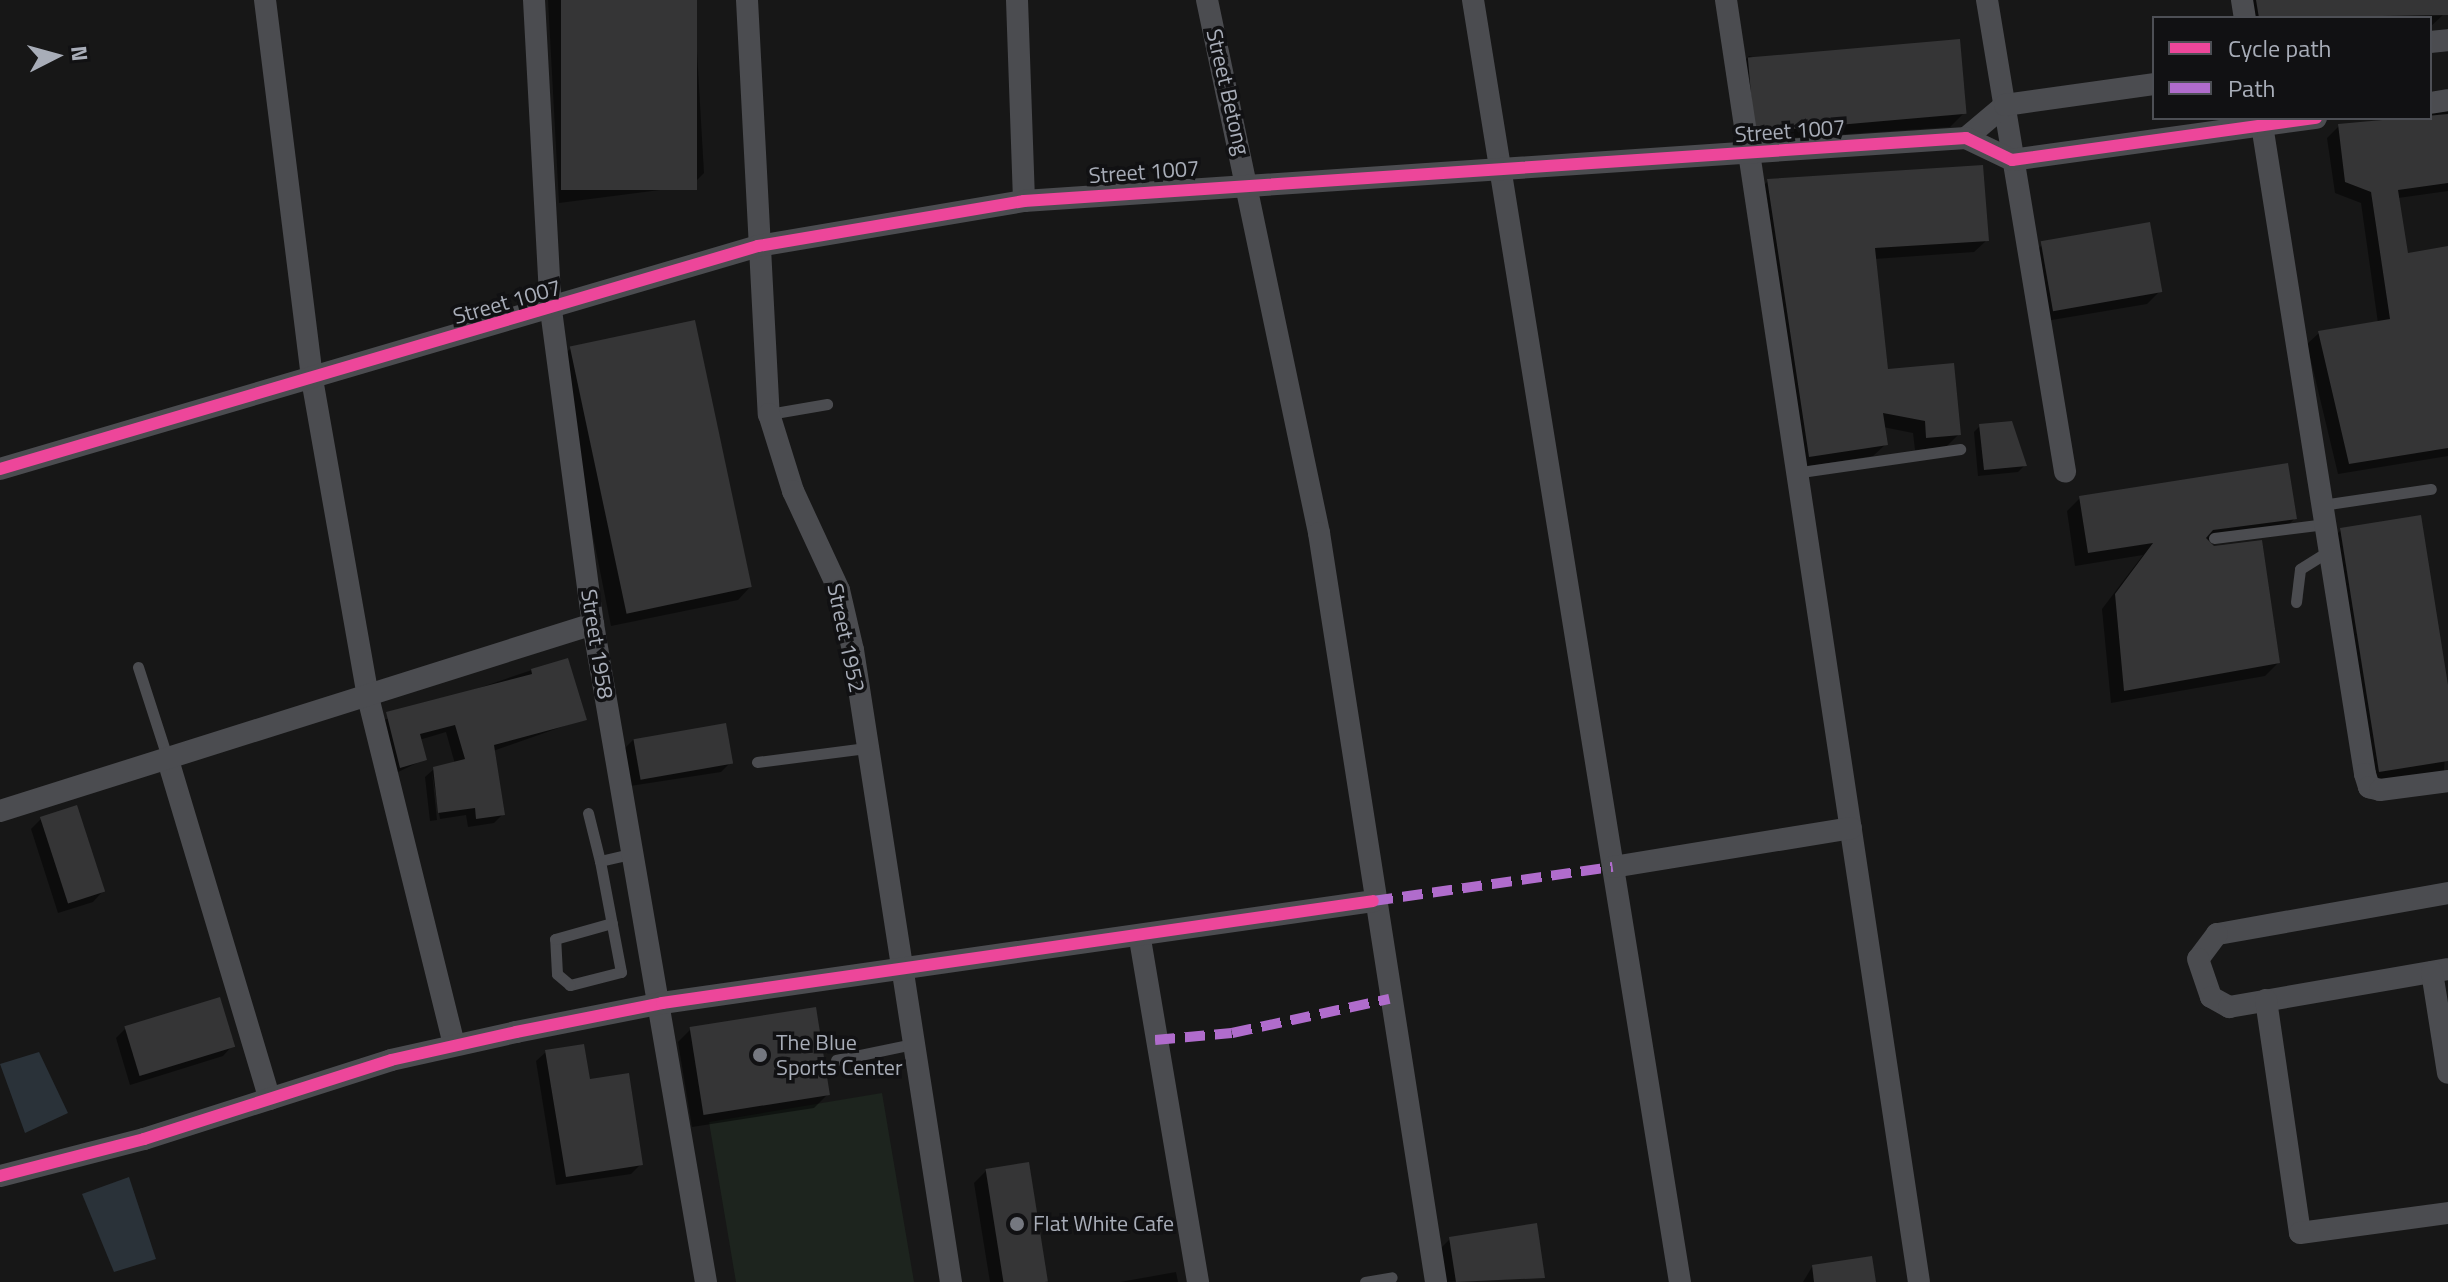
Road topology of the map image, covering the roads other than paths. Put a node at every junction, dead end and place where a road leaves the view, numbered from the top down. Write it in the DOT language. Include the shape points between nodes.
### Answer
graph roads {
  1 [pos="265,0"];
  2 [pos="534,0"];
  3 [pos="747,0"];
  4 [pos="1017,0"];
  5 [pos="1207,0"];
  6 [pos="1473,0"];
  7 [pos="1726,0"];
  8 [pos="1987,0"];
  9 [pos="2152,84"];
  10 [pos="2005,105"];
  11 [pos="2301,120"];
  12 [pos="2262,125"];
  13 [pos="1966,138"];
  14 [pos="1750,154"];
  15 [pos="2012,160"];
  16 [pos="1501,172"];
  17 [pos="1250,184"];
  18 [pos="1024,201"];
  19 [pos="758,246"];
  20 [pos="551,310"];
  21 [pos="312,379"];
  22 [pos="827,404"];
  23 [pos="769,414"];
  24 [pos="1960,449"];
  25 [pos="0,469"];
  26 [pos="2065,472"];
  27 [pos="1794,473"];
  28 [pos="2431,489"];
  29 [pos="2323,514"];
  30 [pos="2214,538"];
  31 [pos="2329,551"];
  32 [pos="2296,602"];
  33 [pos="593,624"];
  34 [pos="138,667"];
  35 [pos="368,697"];
  36 [pos="866,748"];
  37 [pos="168,760"];
  38 [pos="757,762"];
  39 [pos="2448,781"];
  40 [pos="0,811"];
  41 [pos="588,813"];
  42 [pos="1851,828"];
  43 [pos="634,853"];
  44 [pos="600,861"];
  45 [pos="1613,867"];
  46 [pos="2448,893"];
  47 [pos="1373,901"];
  48 [pos="612,923"];
  49 [pos="1140,939"];
  50 [pos="902,971"];
  51 [pos="2440,971"];
  52 [pos="2266,1000"];
  53 [pos="662,1003"];
  54 [pos="913,1044"];
  55 [pos="454,1045"];
  56 [pos="836,1060"];
  57 [pos="2448,1073"];
  58 [pos="270,1099"];
  59 [pos="0,1176"];
  60 [pos="2448,1213"];
  61 [pos="1392,1277"];
  62 [pos="706,1282"];
  63 [pos="951,1282"];
  64 [pos="1198,1282"];
  65 [pos="1365,1282"];
  66 [pos="1436,1282"];
  67 [pos="1680,1282"];
  68 [pos="1919,1282"];
  1 -- 21 [label="street"];
  2 -- 20 [label="street, Street 1958"];
  3 -- 19 [label="street, Street 1952"];
  4 -- 18 [label="street"];
  5 -- 17 [label="street, Street Betong"];
  6 -- 16 [label="street"];
  7 -- 14 [label="street"];
  8 -- 10 [label="street"];
  9 -- 10 [label="street"];
  10 -- 13 [label="street"];
  10 -- 15 [label="street"];
  11 -- 12 [label="street"];
  12 -- 15 [label="street"];
  12 -- 29 [label="street"];
  13 -- 14 [label="street, Street 1007"];
  13 -- 15 [label="street, Street 1007"];
  14 -- 16 [label="street, Street 1007"];
  14 -- 27 [label="street"];
  15 -- 26 [label="street"];
  16 -- 17 [label="street, Street 1007"];
  16 -- 45 [label="street"];
  17 -- 18 [label="street, Street 1007"];
  17 -- 47 [label="street, Street Betong" via="1319,533"];
  18 -- 19 [label="street, Street 1007"];
  19 -- 20 [label="street, Street 1007"];
  19 -- 23 [label="street, Street 1952"];
  20 -- 21 [label="street, Street 1007"];
  20 -- 33 [label="street, Street 1958"];
  21 -- 25 [label="street, Street 1007"];
  21 -- 35 [label="street"];
  22 -- 23 [label="lane"];
  23 -- 36 [label="street, Street 1952" via="793,491 839,590"];
  24 -- 27 [label="lane"];
  27 -- 42 [label="street"];
  28 -- 29 [label="lane"];
  29 -- 30 [label="lane"];
  29 -- 31 [label="street"];
  31 -- 32 [label="lane" via="2300,569"];
  31 -- 39 [label="street" via="2369,787"];
  33 -- 35 [label="street"];
  33 -- 43 [label="street, Street 1958"];
  34 -- 37 [label="lane"];
  35 -- 37 [label="street"];
  35 -- 55 [label="street"];
  36 -- 38 [label="lane"];
  36 -- 50 [label="street, Street 1952"];
  37 -- 40 [label="street"];
  37 -- 58 [label="street"];
  41 -- 44 [label="lane"];
  42 -- 45 [label="street"];
  42 -- 68 [label="street"];
  43 -- 44 [label="lane"];
  43 -- 53 [label="street, Street 1958"];
  44 -- 48 [label="lane"];
  45 -- 67 [label="street"];
  46 -- 52 [label="street" via="2217,934 2203,946 2199,978 2211,997 2229,1007"];
  47 -- 49 [label="street"];
  47 -- 66 [label="street, Street Betong"];
  48 -- 48 [label="lane" via="555,939 557,974 570,985 618,976"];
  49 -- 50 [label="street"];
  49 -- 64 [label="street"];
  50 -- 53 [label="street"];
  50 -- 54 [label="street, Street 1952"];
  51 -- 52 [label="street"];
  51 -- 57 [label="street"];
  52 -- 60 [label="street" via="2300,1233"];
  53 -- 55 [label="street"];
  53 -- 62 [label="street, Street 1958"];
  54 -- 56 [label="lane"];
  54 -- 63 [label="street, Street 1952"];
  55 -- 58 [label="street"];
  58 -- 59 [label="street"];
  61 -- 65 [label="lane"];
}
